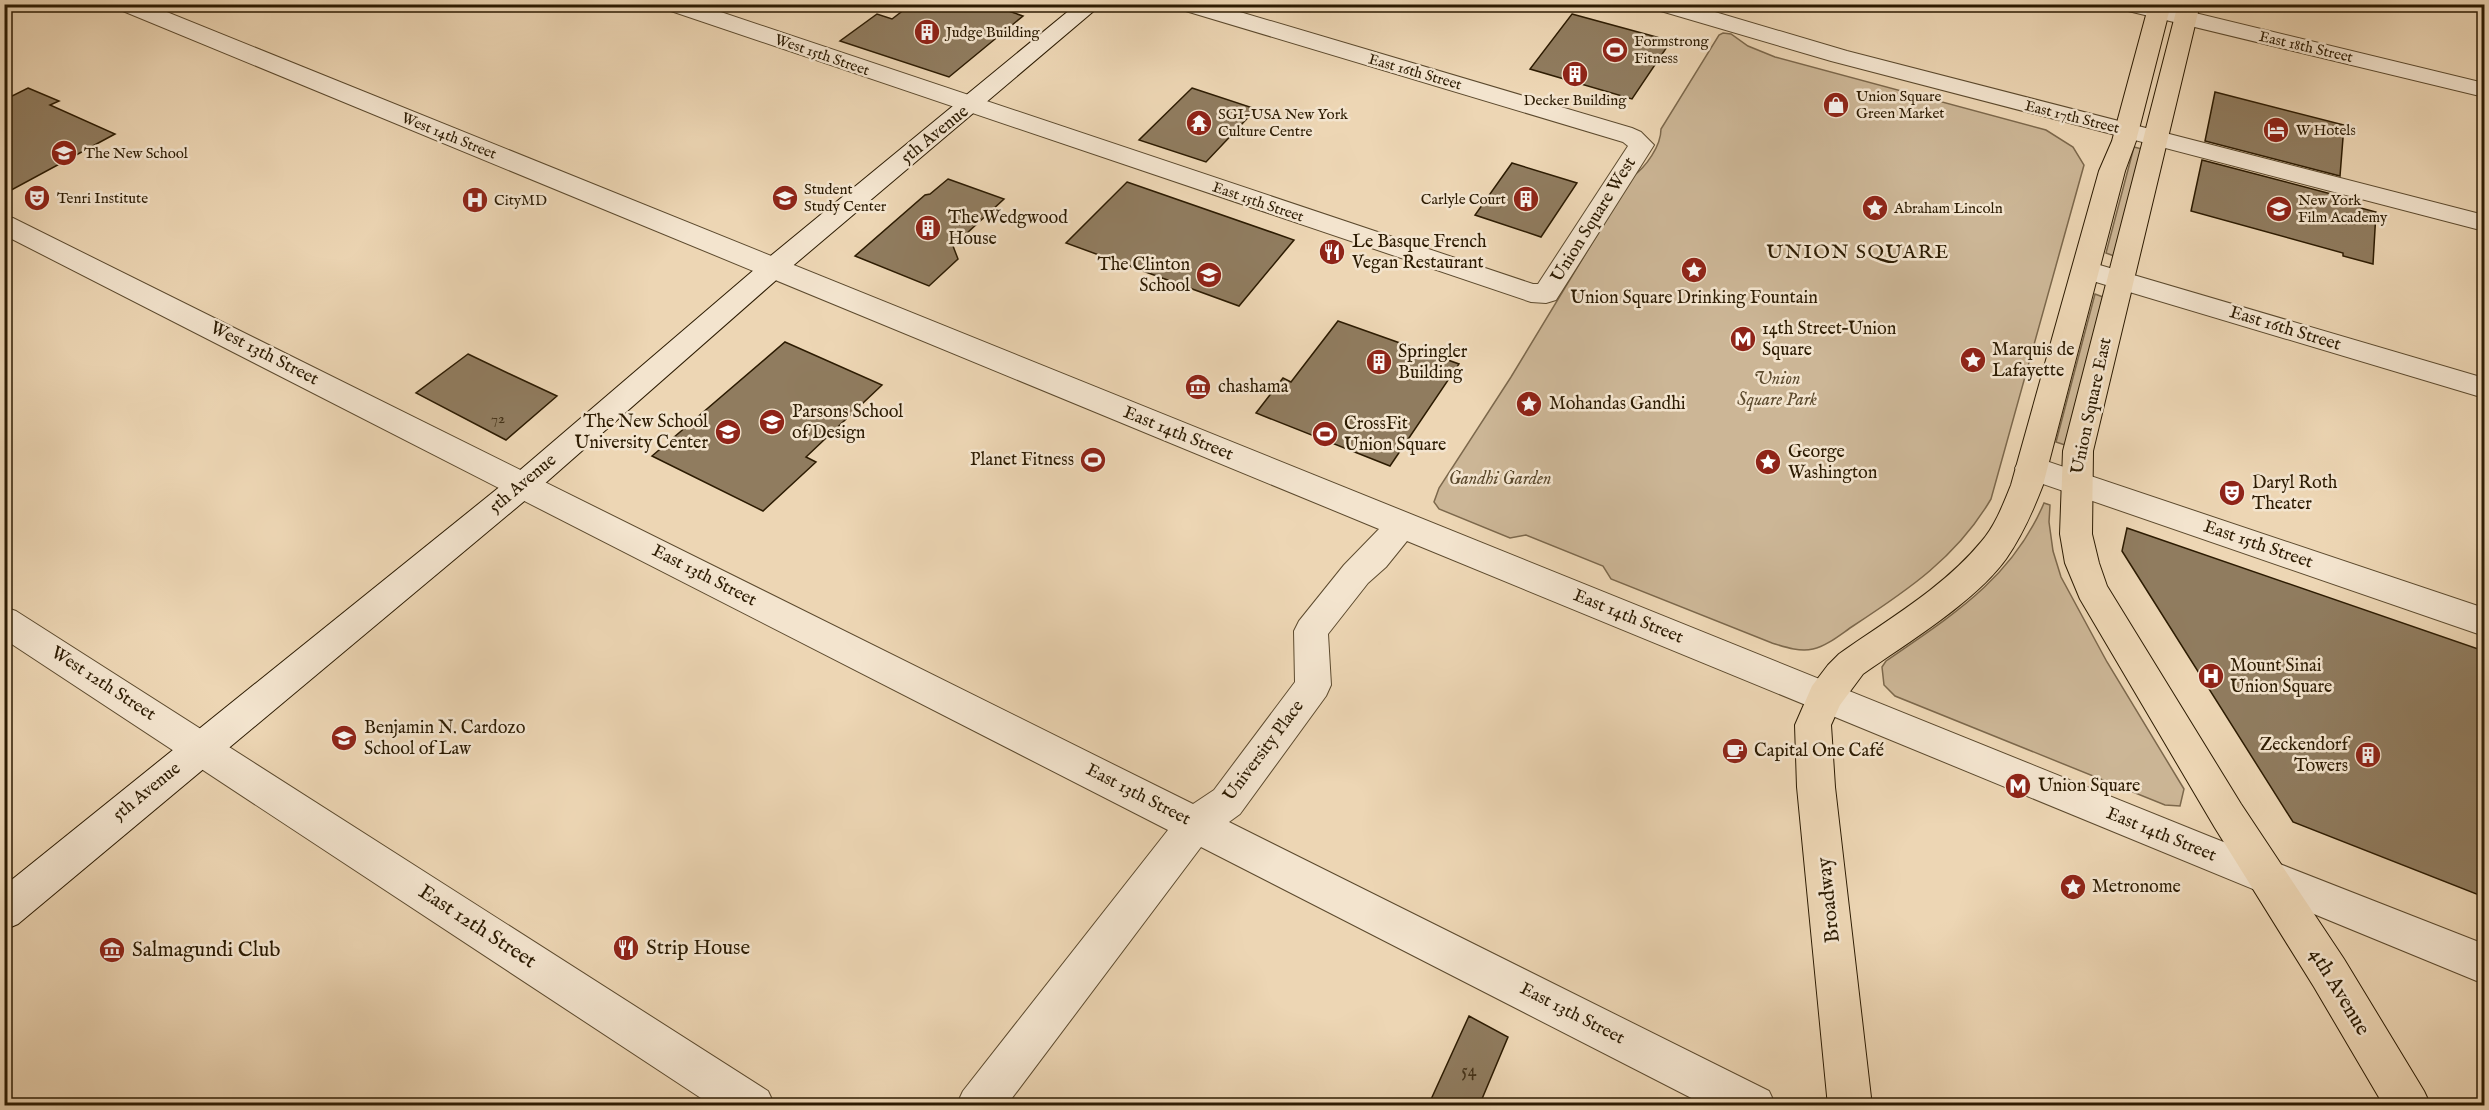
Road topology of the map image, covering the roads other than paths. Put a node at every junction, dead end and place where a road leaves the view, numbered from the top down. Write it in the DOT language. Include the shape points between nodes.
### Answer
graph roads {
  1 [pos="126,4"];
  2 [pos="673,4"];
  3 [pos="1091,4"];
  4 [pos="1187,4"];
  5 [pos="1662,4"];
  6 [pos="2128,4"];
  7 [pos="2159,8"];
  8 [pos="2187,11"];
  9 [pos="2484,90"];
  10 [pos="971,106"];
  11 [pos="2127,131"];
  12 [pos="2156,138"];
  13 [pos="1641,145"];
  14 [pos="2484,223"];
  15 [pos="4,224"];
  16 [pos="772,269"];
  17 [pos="2086,270"];
  18 [pos="2120,280"];
  19 [pos="1546,294"];
  20 [pos="2484,388"];
  21 [pos="2031,468"];
  22 [pos="2076,483"];
  23 [pos="523,485"];
  24 [pos="1402,525"];
  25 [pos="4,621"];
  26 [pos="2484,622"];
  27 [pos="1825,697"];
  28 [pos="201,748"];
  29 [pos="1196,824"];
  30 [pos="2269,878"];
  31 [pos="4,910"];
  32 [pos="2484,964"];
  33 [pos="753,1106"];
  34 [pos="978,1106"];
  35 [pos="1754,1106"];
  36 [pos="1850,1106"];
  37 [pos="2409,1106"];
  1 -- 16 [label="street, West 14th Street"];
  2 -- 10 [label="street, West 15th Street"];
  3 -- 10 [label="street, 5th Avenue"];
  4 -- 13 [label="street, East 16th Street" via="1623,133"];
  5 -- 11 [label="street, East 17th Street" via="1830,54"];
  6 -- 7 [label="street, East 18th Street"];
  7 -- 8 [label="street, East 18th Street"];
  7 -- 11 [label="main road"];
  8 -- 9 [label="street, East 18th Street"];
  8 -- 12 [label="main road, Union Square East"];
  10 -- 16 [label="street, 5th Avenue"];
  10 -- 19 [label="street, East 15th Street" via="1519,290"];
  11 -- 12 [label="street, East 17th Street"];
  11 -- 17 [label="main road" via="2112,171"];
  12 -- 14 [label="street, East 17th Street"];
  12 -- 18 [label="main road, Union Square East"];
  13 -- 19 [label="street, Union Square West"];
  15 -- 23 [label="street, West 13th Street"];
  16 -- 23 [label="street, 5th Avenue"];
  16 -- 24 [label="street, East 14th Street"];
  17 -- 18 [label="street, East 16th Street"];
  17 -- 21 [label="main road"];
  18 -- 20 [label="street, East 16th Street"];
  18 -- 22 [label="main road, Union Square East" via="2078,451"];
  21 -- 22 [label="street, East 15th Street"];
  21 -- 27 [label="main road" via="2014,516 1993,551 1953,591 1851,664"];
  22 -- 26 [label="street, East 15th Street"];
  22 -- 30 [label="main road, Union Square East" via="2076,534 2092,590"];
  23 -- 28 [label="street, 5th Avenue"];
  23 -- 29 [label="street, East 13th Street"];
  24 -- 27 [label="street, East 14th Street"];
  24 -- 29 [label="street, University Place" via="1311,631 1313,686 1227,802"];
  25 -- 28 [label="street, West 12th Street"];
  27 -- 30 [label="street, East 14th Street"];
  27 -- 36 [label="main road, Broadway" via="1813,725 1813,751"];
  28 -- 31 [label="street, 5th Avenue"];
  28 -- 33 [label="street, East 12th Street"];
  29 -- 34 [label="street, University Place"];
  29 -- 35 [label="street, East 13th Street"];
  30 -- 32 [label="street, East 14th Street"];
  30 -- 37 [label="main road, 4th Avenue"];
}
